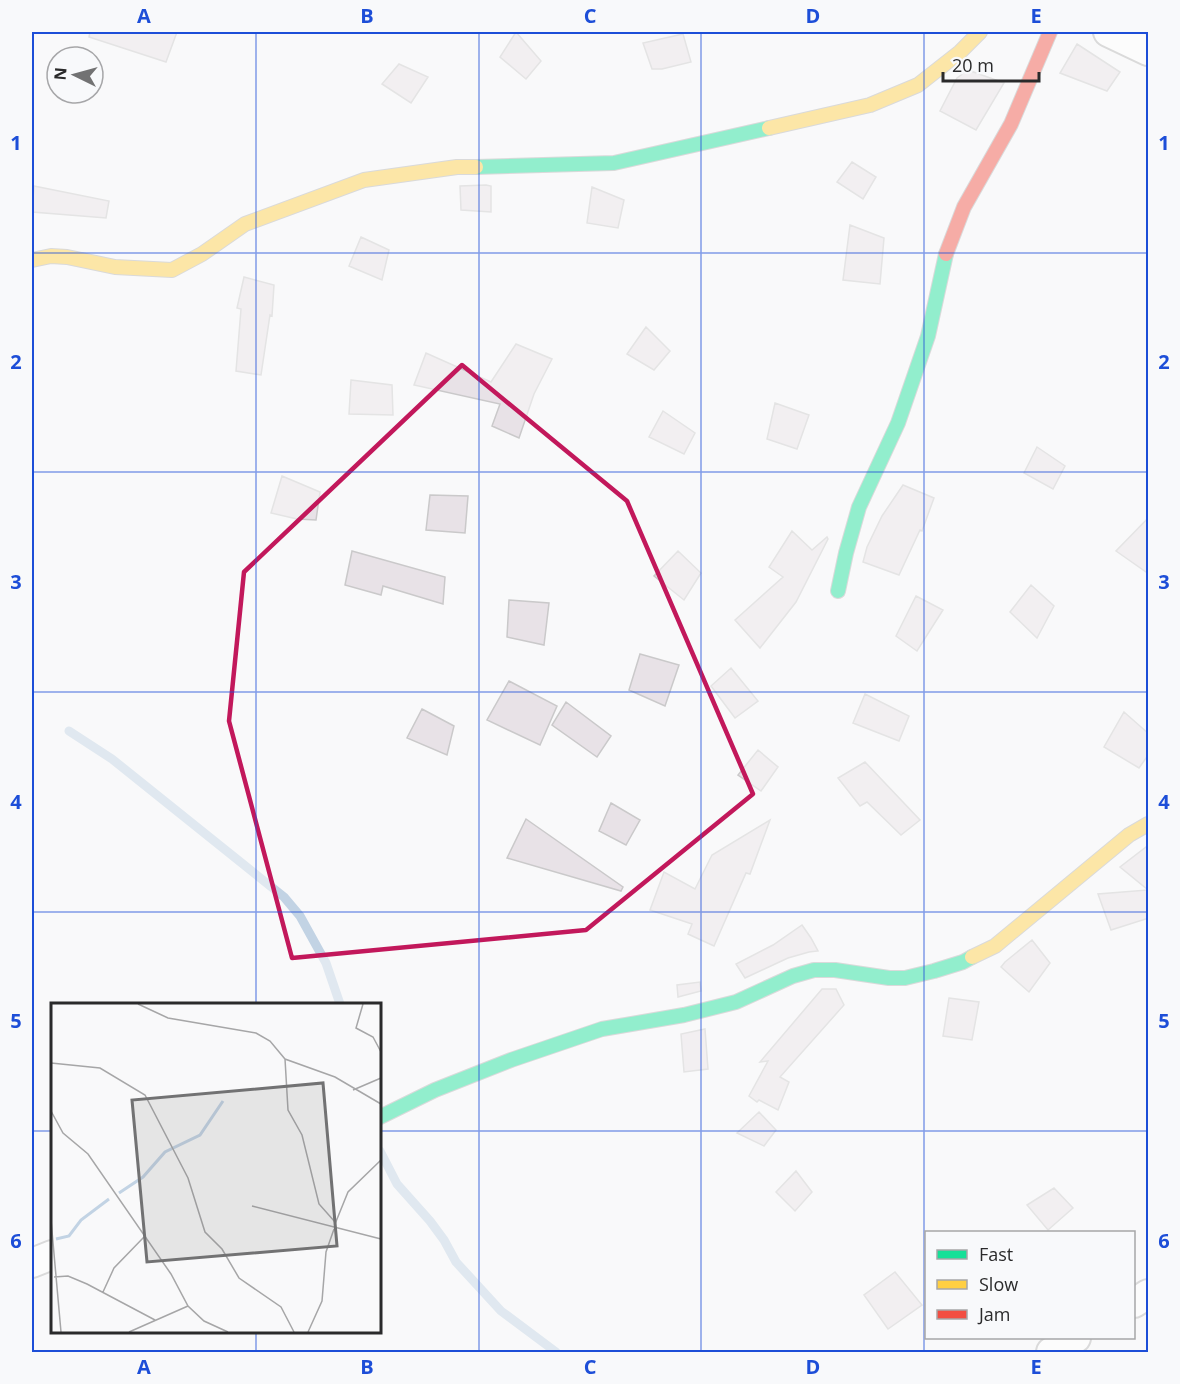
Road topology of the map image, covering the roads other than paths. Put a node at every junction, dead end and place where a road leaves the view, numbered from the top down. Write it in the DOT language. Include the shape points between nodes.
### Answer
graph roads {
  1 [pos="980,32"];
  2 [pos="1050,32"];
  3 [pos="1108,32"];
  4 [pos="1149,51"];
  5 [pos="32,260"];
  6 [pos="838,591"];
  7 [pos="1149,824"];
  8 [pos="381,1117"];
  9 [pos="51,1256"];
  10 [pos="32,1263"];
  11 [pos="1149,1294"];
  12 [pos="1135,1302"];
  13 [pos="1074,1339"];
  14 [pos="1051,1353"];
  1 -- 5 [label="street" via="918,85 870,105 614,163 458,167 364,180 245,224 172,270 115,267 67,257"];
  2 -- 6 [label="street" via="1011,124 964,207 947,249 928,336 897,423 859,507"];
  3 -- 4 [label="street"];
  7 -- 8 [label="street" via="1129,835 995,946 963,962 905,978 814,970 736,1002 602,1029 435,1090"];
  9 -- 10 [label="street"];
  11 -- 12 [label="street"];
  13 -- 14 [label="street"];
}
